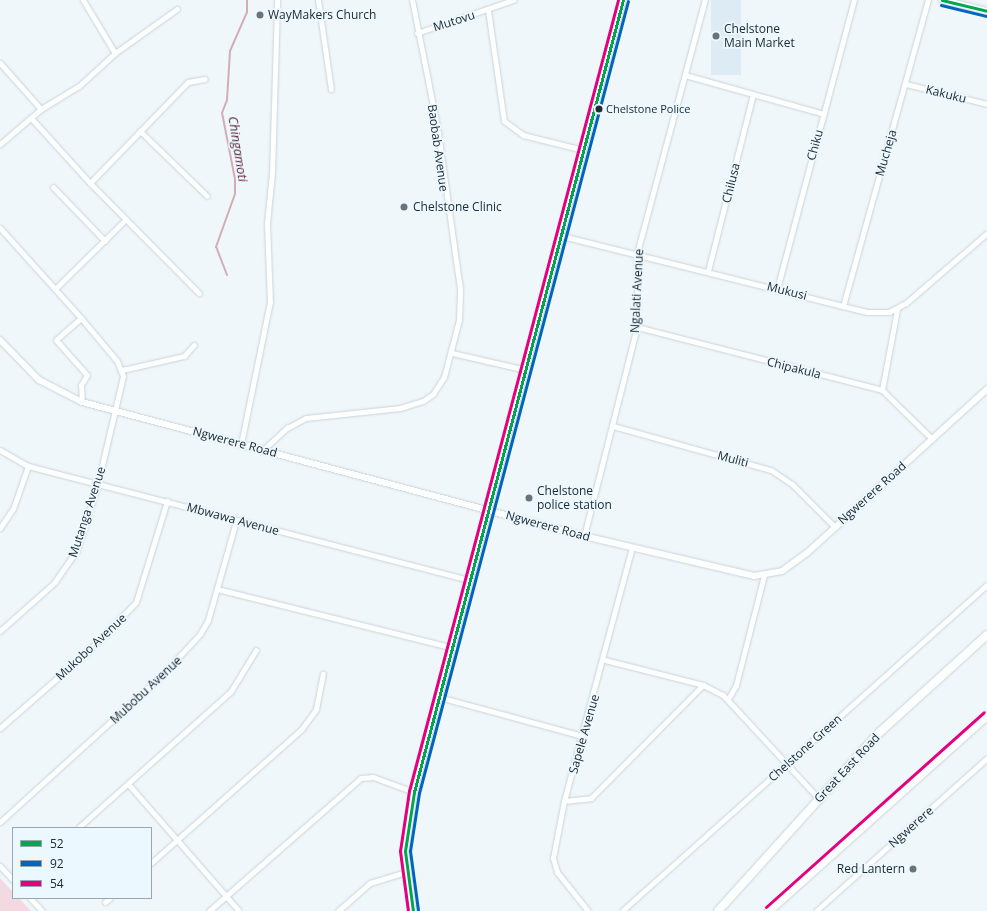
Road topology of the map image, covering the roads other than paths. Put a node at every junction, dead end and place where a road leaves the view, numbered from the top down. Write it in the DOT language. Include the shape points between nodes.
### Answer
graph roads {
  1 [pos="83,0"];
  2 [pos="277,0"];
  3 [pos="318,0"];
  4 [pos="412,0"];
  5 [pos="512,0"];
  6 [pos="623,0"];
  7 [pos="705,0"];
  8 [pos="854,0"];
  9 [pos="928,0"];
  10 [pos="942,0"];
  11 [pos="177,9"];
  12 [pos="488,10"];
  13 [pos="987,11"];
  14 [pos="417,33"];
  15 [pos="115,53"];
  16 [pos="0,63"];
  17 [pos="685,75"];
  18 [pos="205,78"];
  19 [pos="906,84"];
  20 [pos="331,89"];
  21 [pos="753,95"];
  22 [pos="987,104"];
  23 [pos="41,109"];
  24 [pos="824,114"];
  25 [pos="31,118"];
  26 [pos="140,131"];
  27 [pos="0,143"];
  28 [pos="583,150"];
  29 [pos="90,183"];
  30 [pos="53,187"];
  31 [pos="207,196"];
  32 [pos="126,219"];
  33 [pos="0,228"];
  34 [pos="987,233"];
  35 [pos="562,236"];
  36 [pos="105,241"];
  37 [pos="637,253"];
  38 [pos="708,271"];
  39 [pos="56,288"];
  40 [pos="777,289"];
  41 [pos="199,293"];
  42 [pos="843,306"];
  43 [pos="897,310"];
  44 [pos="81,318"];
  45 [pos="637,327"];
  46 [pos="0,340"];
  47 [pos="194,345"];
  48 [pos="452,353"];
  49 [pos="122,370"];
  50 [pos="526,370"];
  51 [pos="882,390"];
  52 [pos="986,391"];
  53 [pos="82,402"];
  54 [pos="116,412"];
  55 [pos="613,426"];
  56 [pos="932,439"];
  57 [pos="241,444"];
  58 [pos="0,450"];
  59 [pos="263,450"];
  60 [pos="28,466"];
  61 [pos="98,483"];
  62 [pos="167,501"];
  63 [pos="490,510"];
  64 [pos="236,521"];
  65 [pos="834,527"];
  66 [pos="0,528"];
  67 [pos="584,536"];
  68 [pos="632,547"];
  69 [pos="764,575"];
  70 [pos="470,580"];
  71 [pos="987,585"];
  72 [pos="217,589"];
  73 [pos="0,631"];
  74 [pos="987,635"];
  75 [pos="453,648"];
  76 [pos="256,650"];
  77 [pos="605,660"];
  78 [pos="323,674"];
  79 [pos="703,685"];
  80 [pos="439,698"];
  81 [pos="728,699"];
  82 [pos="987,717"];
  83 [pos="0,728"];
  84 [pos="583,736"];
  85 [pos="987,758"];
  86 [pos="787,765"];
  87 [pos="129,785"];
  88 [pos="414,792"];
  89 [pos="818,798"];
  90 [pos="564,801"];
  91 [pos="0,822"];
  92 [pos="79,827"];
  93 [pos="177,840"];
  94 [pos="152,862"];
  95 [pos="0,866"];
  96 [pos="406,872"];
  97 [pos="12,879"];
  98 [pos="226,896"];
  99 [pos="31,899"];
  100 [pos="109,899"];
  101 [pos="105,902"];
  102 [pos="42,911"];
  103 [pos="209,911"];
  104 [pos="239,911"];
  105 [pos="338,911"];
  106 [pos="413,911"];
  107 [pos="588,911"];
  108 [pos="622,911"];
  109 [pos="718,911"];
  110 [pos="769,911"];
  111 [pos="816,911"];
  1 -- 15 [label="street"];
  2 -- 57 [label="street" via="272,173 267,223 270,302"];
  3 -- 20 [label="street"];
  4 -- 14 [label="street, Baobab Avenue"];
  5 -- 12 [label="street, Mutovu"];
  6 -- 28 [label="street"];
  7 -- 17 [label="street, Ngalati Avenue"];
  8 -- 24 [label="street, Chiku"];
  9 -- 19 [label="street, Mucheja"];
  10 -- 13 [label="street"];
  11 -- 15 [label="street"];
  12 -- 14 [label="street, Mutovu"];
  12 -- 28 [label="street" via="504,121 522,135"];
  14 -- 48 [label="street, Baobab Avenue" via="436,126 460,289 459,320"];
  15 -- 23 [label="street" via="79,86"];
  16 -- 23 [label="street"];
  17 -- 21 [label="street"];
  17 -- 37 [label="street, Ngalati Avenue"];
  18 -- 26 [label="street" via="188,82"];
  19 -- 22 [label="street, Kakuku"];
  19 -- 42 [label="street, Mucheja"];
  21 -- 24 [label="street"];
  21 -- 38 [label="street, Chilusa"];
  23 -- 25 [label="street"];
  24 -- 40 [label="street, Chiku"];
  25 -- 27 [label="street"];
  25 -- 29 [label="street"];
  26 -- 29 [label="street"];
  26 -- 31 [label="street"];
  28 -- 35 [label="street"];
  29 -- 32 [label="street"];
  30 -- 36 [label="street"];
  32 -- 36 [label="street"];
  32 -- 41 [label="street"];
  33 -- 39 [label="street"];
  34 -- 43 [label="street"];
  35 -- 37 [label="street, Mukusi"];
  35 -- 50 [label="street"];
  36 -- 39 [label="street"];
  37 -- 38 [label="street, Mukusi"];
  37 -- 45 [label="street, Ngalati Avenue"];
  38 -- 40 [label="street, Mukusi"];
  39 -- 44 [label="street"];
  40 -- 42 [label="street, Mukusi"];
  42 -- 43 [label="street, Mukusi" via="867,312"];
  43 -- 51 [label="street"];
  44 -- 49 [label="street"];
  44 -- 53 [label="street" via="56,340 87,375 81,385"];
  45 -- 51 [label="street, Chipakula"];
  45 -- 55 [label="street, Ngalati Avenue"];
  46 -- 53 [label="street, Ngwerere Road" via="39,380"];
  47 -- 49 [label="street" via="184,356"];
  48 -- 50 [label="street"];
  48 -- 59 [label="street, Baobab Avenue" via="439,388 422,401 400,408 306,418 287,428"];
  49 -- 54 [label="street, Mutanga Avenue"];
  50 -- 63 [label="street"];
  51 -- 56 [label="street"];
  52 -- 56 [label="street, Ngwerere Road"];
  53 -- 54 [label="street, Ngwerere Road"];
  54 -- 57 [label="street, Ngwerere Road"];
  54 -- 61 [label="street, Mutanga Avenue"];
  55 -- 65 [label="street, Muliti" via="771,470 792,484"];
  55 -- 67 [label="street, Ngalati Avenue"];
  56 -- 65 [label="street, Ngwerere Road"];
  57 -- 59 [label="street, Ngwerere Road"];
  58 -- 60 [label="street, Mbwawa Avenue"];
  59 -- 63 [label="street, Ngwerere Road"];
  60 -- 61 [label="street, Mbwawa Avenue"];
  60 -- 66 [label="street" via="13,509"];
  61 -- 62 [label="street, Mbwawa Avenue"];
  61 -- 73 [label="street, Mutanga Avenue" via="69,566"];
  62 -- 64 [label="street, Mbwawa Avenue"];
  62 -- 83 [label="street, Mukobo Avenue" via="136,602 89,650"];
  63 -- 67 [label="street, Ngwerere Road"];
  63 -- 70 [label="street"];
  64 -- 70 [label="street, Mbwawa Avenue"];
  64 -- 72 [label="street, Mubobu Avenue"];
  65 -- 69 [label="street, Ngwerere Road" via="791,566"];
  67 -- 68 [label="street, Ngwerere Road"];
  68 -- 69 [label="street, Ngwerere Road" via="754,576"];
  68 -- 77 [label="street, Sapele Avenue"];
  69 -- 81 [label="street" via="736,685"];
  70 -- 75 [label="street"];
  71 -- 86 [label="street, Chelstone Green"];
  72 -- 75 [label="street"];
  72 -- 91 [label="street, Mubobu Avenue" via="208,620 186,651"];
  74 -- 89 [label="main road, Great East Road" via="880,732"];
  75 -- 80 [label="street"];
  76 -- 87 [label="street" via="231,692"];
  77 -- 79 [label="street"];
  77 -- 84 [label="street, Sapele Avenue"];
  78 -- 93 [label="street" via="321,697 306,726"];
  79 -- 81 [label="street"];
  79 -- 90 [label="street" via="591,798"];
  80 -- 84 [label="street"];
  80 -- 88 [label="street"];
  81 -- 86 [label="street"];
  82 -- 110 [label="main road"];
  84 -- 90 [label="street, Sapele Avenue"];
  85 -- 111 [label="street, Ngwerere"];
  86 -- 89 [label="street"];
  86 -- 108 [label="street, Chelstone Green"];
  87 -- 92 [label="street"];
  87 -- 93 [label="street"];
  88 -- 96 [label="street" via="406,837"];
  88 -- 98 [label="street" via="373,777 361,778"];
  89 -- 109 [label="main road, Great East Road"];
  90 -- 107 [label="street, Sapele Avenue" via="554,864"];
  93 -- 94 [label="street"];
  93 -- 98 [label="street"];
  95 -- 97 [label="street"];
  96 -- 105 [label="street" via="370,883"];
  96 -- 106 [label="street"];
  98 -- 103 [label="street"];
  98 -- 104 [label="street"];
  99 -- 102 [label="street"];
  100 -- 101 [label="street"];
}
